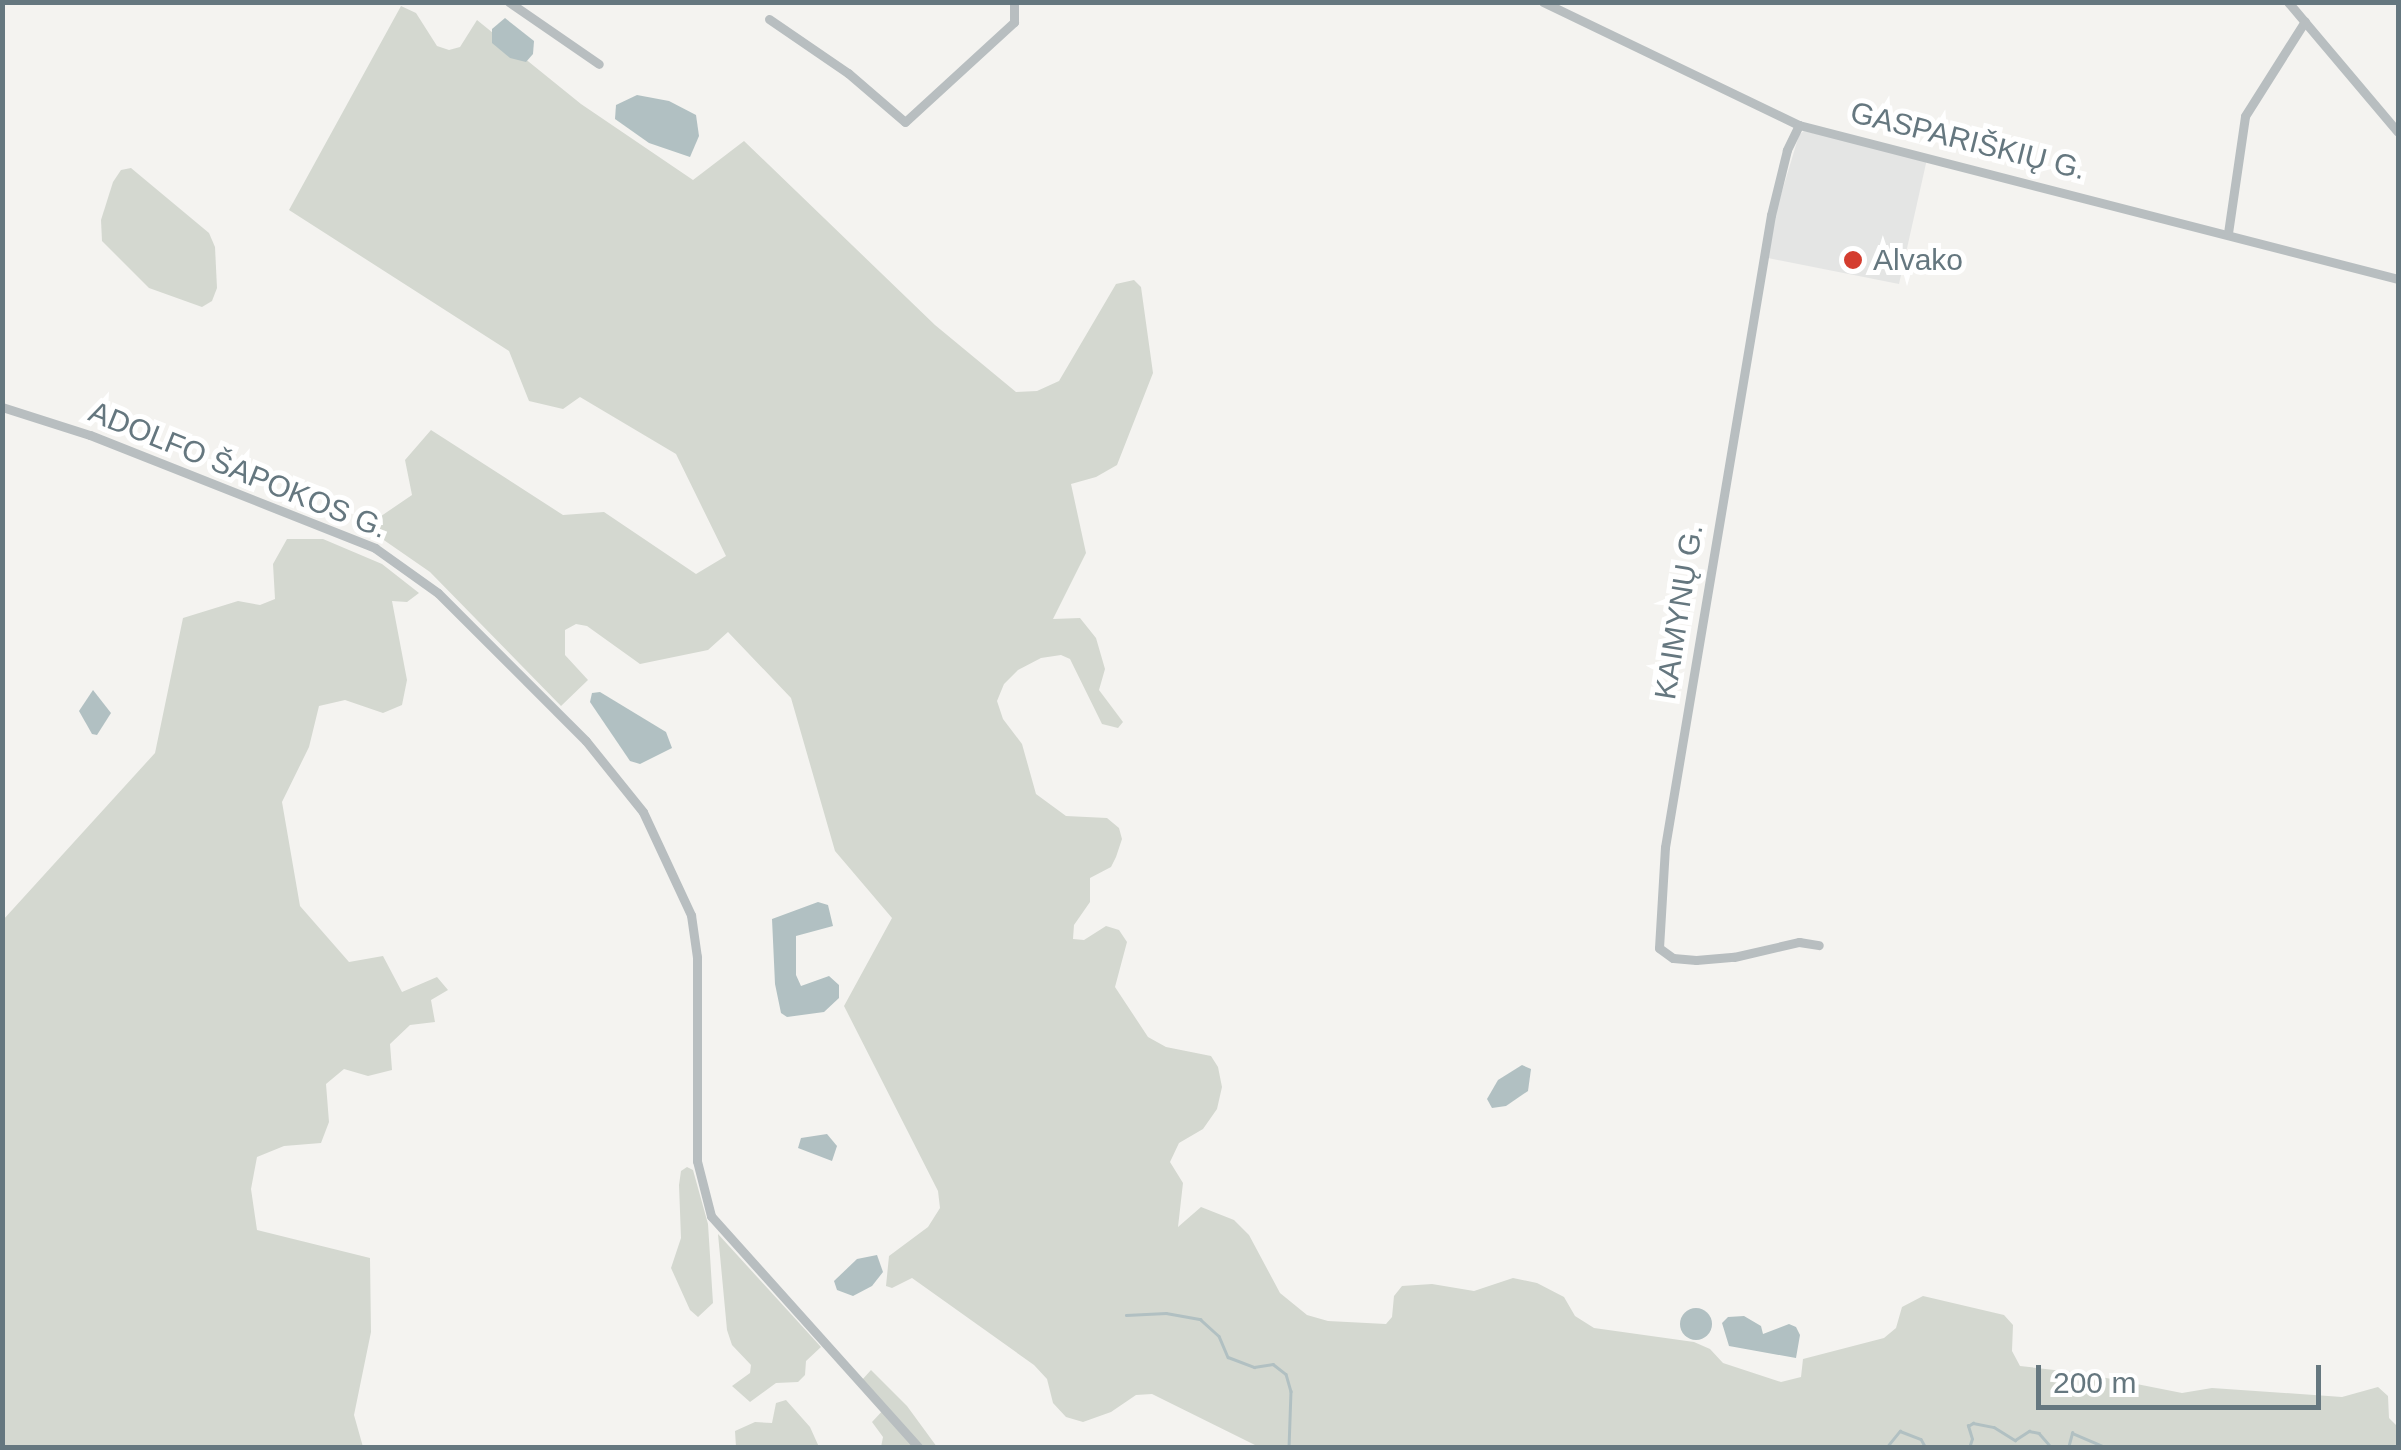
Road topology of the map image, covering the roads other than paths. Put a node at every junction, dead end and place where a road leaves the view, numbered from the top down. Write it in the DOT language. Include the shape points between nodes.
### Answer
graph roads {
  1 [pos="509,2"];
  2 [pos="1014,2"];
  3 [pos="1543,2"];
  4 [pos="2288,2"];
  5 [pos="769,19"];
  6 [pos="2305,21"];
  7 [pos="599,64"];
  8 [pos="1799,126"];
  9 [pos="2398,132"];
  10 [pos="2228,233"];
  11 [pos="2398,279"];
  12 [pos="2,407"];
  13 [pos="1819,945"];
  14 [pos="919,1448"];
  1 -- 7 [label="street"];
  2 -- 5 [label="street" via="1014,22 906,122"];
  3 -- 8 [label="street, GASPARIŠKIŲ G."];
  4 -- 6 [label="street"];
  6 -- 9 [label="street"];
  6 -- 10 [label="street" via="2245,116"];
  8 -- 10 [label="street, GASPARIŠKIŲ G."];
  8 -- 13 [label="street, KAIMYNŲ G." via="1787,150 1764,253 1666,847 1659,948 1673,958 1696,960 1798,942"];
  10 -- 11 [label="street, GASPARIŠKIŲ G."];
  12 -- 14 [label="street, ADOLFO ŠAPOKOS G." via="90,435 374,548 438,593 586,741 642,812 691,915 697,957 696,1161 711,1216"];
}
